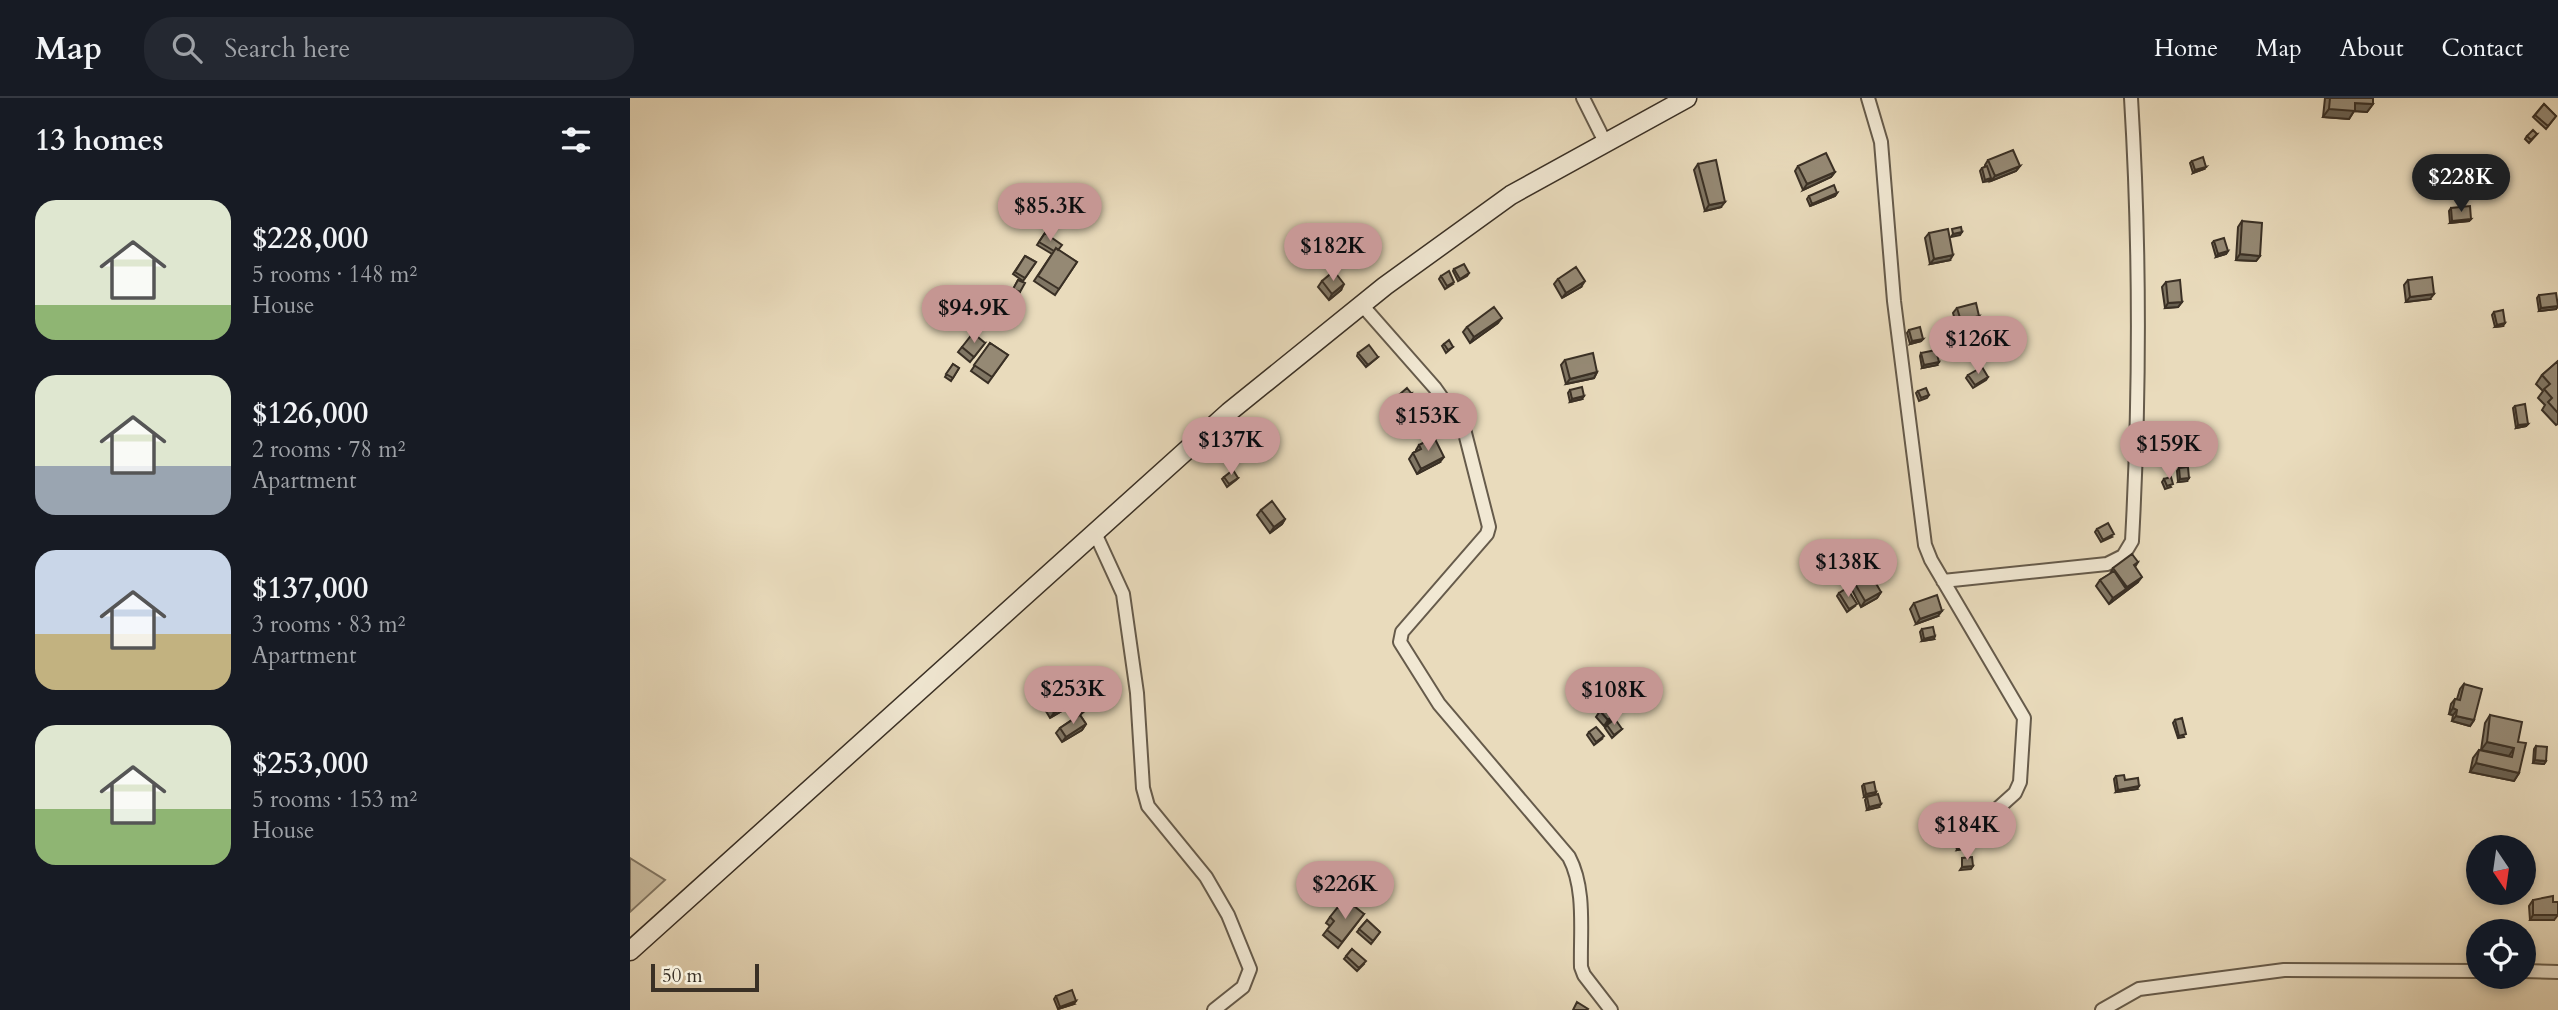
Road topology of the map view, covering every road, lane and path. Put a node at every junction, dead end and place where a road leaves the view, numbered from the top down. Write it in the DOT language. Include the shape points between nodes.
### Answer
graph roads {
  1 [pos="1583,98"];
  2 [pos="1687,98"];
  3 [pos="1868,98"];
  4 [pos="2130,98"];
  5 [pos="1605,142"];
  6 [pos="1362,305"];
  7 [pos="1095,533"];
  8 [pos="1943,581"];
  9 [pos="1985,820"];
  10 [pos="630,951"];
  11 [pos="2466,971"];
  12 [pos="2536,971"];
  13 [pos="2558,972"];
  14 [pos="1214,1010"];
  15 [pos="1611,1010"];
  16 [pos="2102,1010"];
  1 -- 5 [label="street"];
  2 -- 5 [label="street"];
  3 -- 8 [label="street" via="1881,142 1894,301 1925,545"];
  4 -- 8 [label="street" via="2136,182 2138,434 2132,541 2123,556 2107,564"];
  5 -- 6 [label="street" via="1511,195"];
  6 -- 7 [label="street" via="1229,412"];
  6 -- 15 [label="street" via="1435,388 1464,429 1489,527 1402,632 1400,642 1439,704 1569,857 1579,889 1581,967"];
  7 -- 10 [label="street"];
  7 -- 14 [label="street" via="1123,594 1148,806 1206,877 1251,969 1243,987"];
  8 -- 9 [label="street" via="2024,718 2020,782 2015,793"];
  11 -- 16 [label="street" via="2284,970 2139,989"];
  12 -- 13 [label="street"];
}
